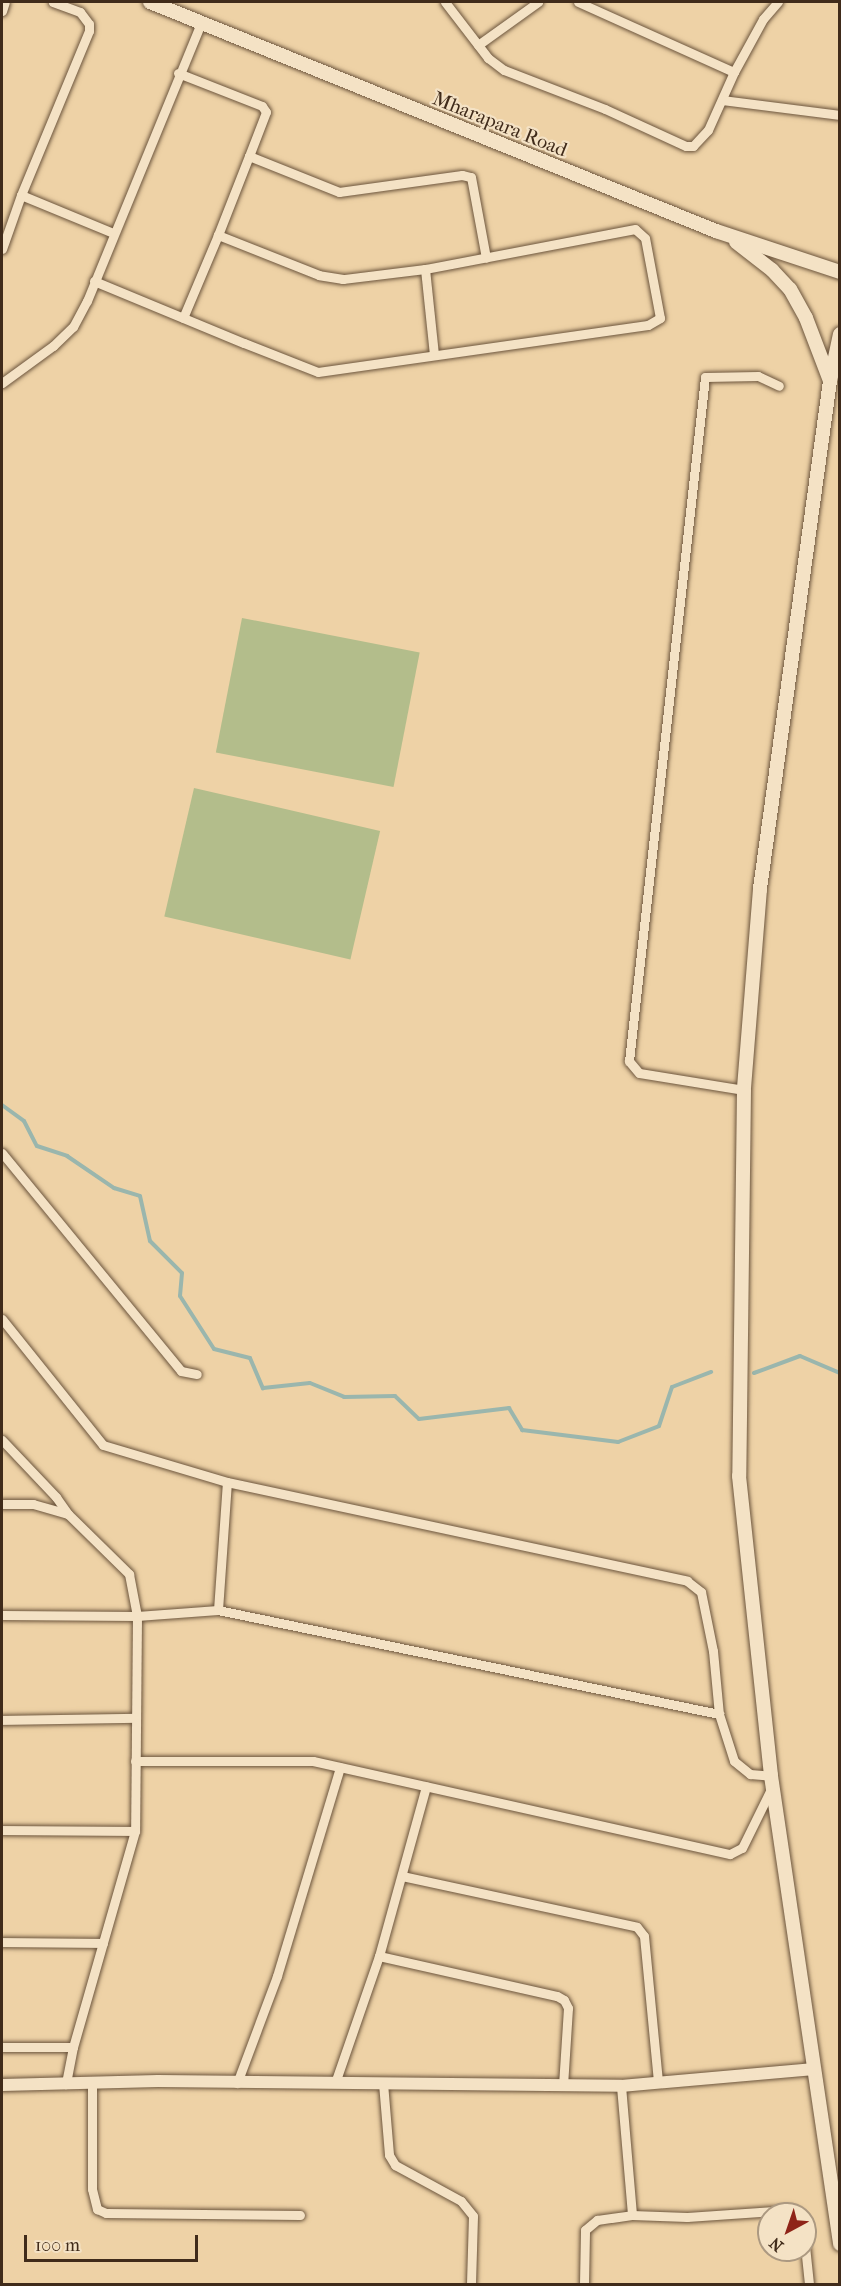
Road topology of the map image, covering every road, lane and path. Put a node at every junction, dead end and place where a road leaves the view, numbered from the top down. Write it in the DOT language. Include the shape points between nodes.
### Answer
graph roads {
  1 [pos="5,2"];
  2 [pos="53,2"];
  3 [pos="150,2"];
  4 [pos="445,2"];
  5 [pos="538,2"];
  6 [pos="578,2"];
  7 [pos="778,2"];
  8 [pos="2,11"];
  9 [pos="201,23"];
  10 [pos="478,45"];
  11 [pos="734,72"];
  12 [pos="178,73"];
  13 [pos="722,100"];
  14 [pos="840,115"];
  15 [pos="249,156"];
  16 [pos="21,195"];
  17 [pos="716,231"];
  18 [pos="113,233"];
  19 [pos="218,236"];
  20 [pos="2,249"];
  21 [pos="486,258"];
  22 [pos="425,269"];
  23 [pos="840,272"];
  24 [pos="94,281"];
  25 [pos="183,318"];
  26 [pos="840,334"];
  27 [pos="434,355"];
  28 [pos="830,381"];
  29 [pos="2,382"];
  30 [pos="779,386"];
  31 [pos="744,1090"];
  32 [pos="2,1153"];
  33 [pos="2,1318"];
  34 [pos="196,1374"];
  35 [pos="2,1440"];
  36 [pos="227,1482"];
  37 [pos="2,1504"];
  38 [pos="68,1514"];
  39 [pos="218,1610"];
  40 [pos="2,1615"];
  41 [pos="137,1616"];
  42 [pos="719,1714"];
  43 [pos="134,1718"];
  44 [pos="2,1720"];
  45 [pos="135,1761"];
  46 [pos="340,1767"];
  47 [pos="772,1782"];
  48 [pos="426,1786"];
  49 [pos="2,1830"];
  50 [pos="135,1831"];
  51 [pos="402,1876"];
  52 [pos="2,1942"];
  53 [pos="103,1943"];
  54 [pos="378,1956"];
  55 [pos="2,2047"];
  56 [pos="72,2047"];
  57 [pos="814,2069"];
  58 [pos="658,2082"];
  59 [pos="237,2083"];
  60 [pos="335,2083"];
  61 [pos="383,2083"];
  62 [pos="66,2084"];
  63 [pos="92,2084"];
  64 [pos="2,2085"];
  65 [pos="563,2085"];
  66 [pos="621,2086"];
  67 [pos="757,2212"];
  68 [pos="300,2215"];
  69 [pos="632,2215"];
  70 [pos="840,2244"];
  71 [pos="807,2262"];
  72 [pos="471,2284"];
  73 [pos="584,2284"];
  74 [pos="809,2284"];
  1 -- 8 [label="street"];
  2 -- 16 [label="street" via="80,12 90,31"];
  3 -- 9 [label="main road, Mharapara Road"];
  4 -- 10 [label="street"];
  5 -- 10 [label="street"];
  6 -- 11 [label="street"];
  7 -- 11 [label="street" via="763,19"];
  9 -- 12 [label="street"];
  9 -- 17 [label="main road, Mharapara Road"];
  10 -- 13 [label="street" via="504,70 687,146 704,137"];
  11 -- 13 [label="street"];
  12 -- 15 [label="street" via="262,106 266,112"];
  12 -- 18 [label="street"];
  13 -- 14 [label="street"];
  15 -- 19 [label="street"];
  15 -- 21 [label="street" via="339,192 462,175 471,177"];
  16 -- 18 [label="street"];
  16 -- 20 [label="street"];
  17 -- 23 [label="main road, Mharapara Road"];
  17 -- 28 [label="main road" via="756,256 790,289 806,318"];
  18 -- 24 [label="street"];
  19 -- 22 [label="street" via="329,278"];
  19 -- 25 [label="street"];
  21 -- 22 [label="street"];
  21 -- 27 [label="street" via="635,229 645,238 660,318 648,325"];
  22 -- 27 [label="street"];
  24 -- 25 [label="street"];
  24 -- 29 [label="street" via="73,327"];
  25 -- 27 [label="street" via="318,372"];
  26 -- 28 [label="main road"];
  28 -- 31 [label="main road" via="760,888"];
  30 -- 31 [label="street" via="758,376 705,377 629,1061 639,1073"];
  31 -- 47 [label="main road" via="739,1476"];
  32 -- 34 [label="street" via="181,1371"];
  33 -- 36 [label="street" via="104,1445"];
  35 -- 38 [label="street"];
  36 -- 39 [label="street"];
  36 -- 42 [label="street" via="687,1581 700,1592 713,1651"];
  37 -- 38 [label="street" via="33,1504"];
  38 -- 41 [label="street" via="129,1574"];
  39 -- 41 [label="street"];
  39 -- 42 [label="street"];
  40 -- 41 [label="street"];
  41 -- 43 [label="street"];
  42 -- 47 [label="street" via="734,1761 750,1774"];
  43 -- 44 [label="street"];
  43 -- 45 [label="street"];
  45 -- 46 [label="street" via="313,1761"];
  45 -- 50 [label="street"];
  46 -- 48 [label="street"];
  46 -- 59 [label="street" via="277,1976"];
  47 -- 48 [label="street" via="742,1848 730,1854"];
  47 -- 57 [label="main road"];
  48 -- 51 [label="street"];
  49 -- 50 [label="street"];
  50 -- 53 [label="street"];
  51 -- 54 [label="street"];
  51 -- 58 [label="street" via="637,1928 644,1936"];
  52 -- 53 [label="street"];
  53 -- 56 [label="street"];
  54 -- 60 [label="street"];
  54 -- 65 [label="street" via="557,1995 567,2008"];
  55 -- 56 [label="street"];
  56 -- 62 [label="street"];
  57 -- 58 [label="street"];
  57 -- 70 [label="main road"];
  58 -- 66 [label="street"];
  59 -- 60 [label="street"];
  59 -- 63 [label="street"];
  60 -- 61 [label="street"];
  61 -- 65 [label="street"];
  61 -- 72 [label="street" via="389,2155 395,2165 461,2201 473,2216"];
  62 -- 63 [label="street"];
  62 -- 64 [label="street"];
  63 -- 68 [label="street" via="92,2188 97,2209 106,2213"];
  65 -- 66 [label="street"];
  66 -- 69 [label="street"];
  67 -- 69 [label="street" via="687,2217"];
  69 -- 73 [label="street" via="597,2220 588,2226"];
  71 -- 74 [label="street"];
}
